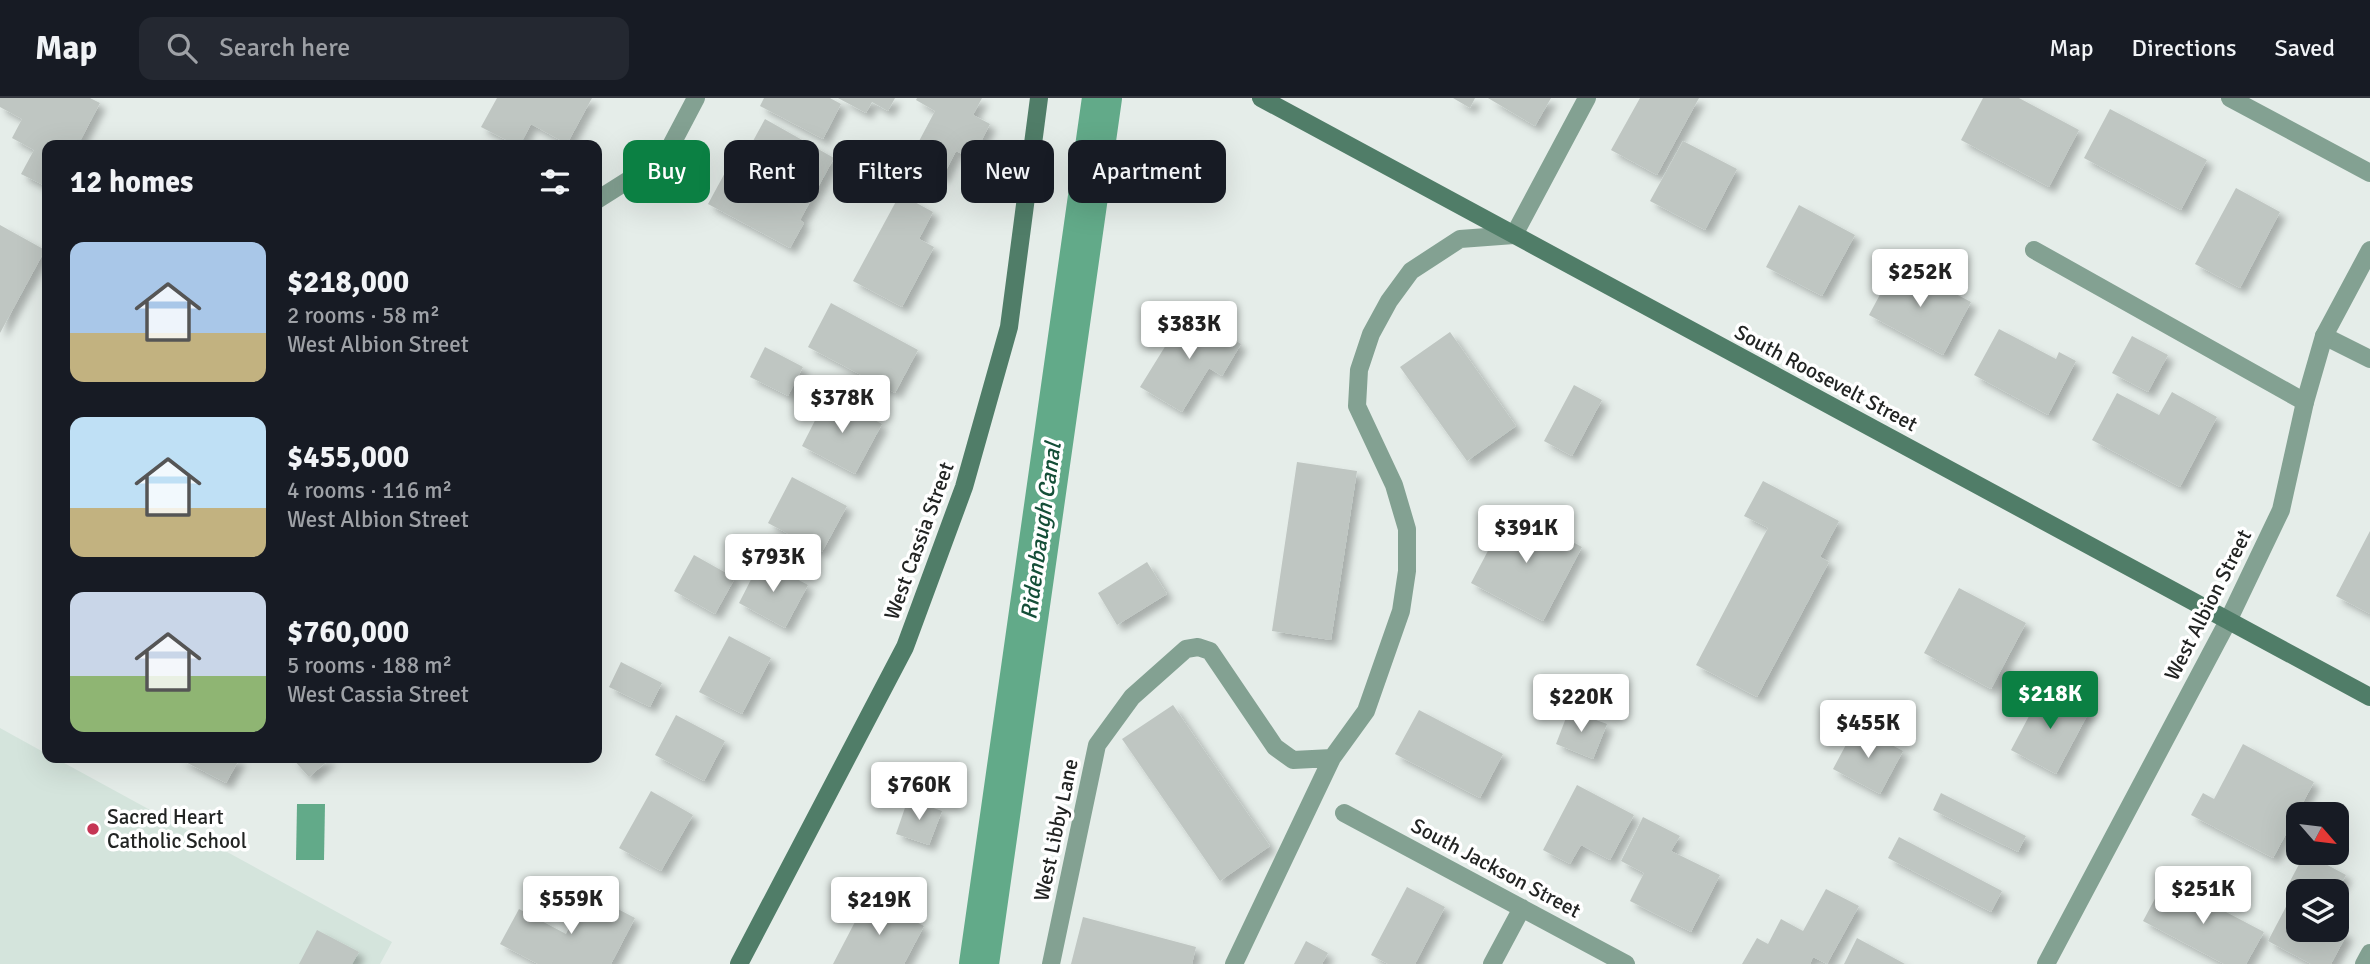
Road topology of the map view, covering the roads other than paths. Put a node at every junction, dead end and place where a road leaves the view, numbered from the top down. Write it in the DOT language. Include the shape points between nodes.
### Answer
graph roads {
  1 [pos="696,98"];
  2 [pos="1039,98"];
  3 [pos="1261,98"];
  4 [pos="1587,98"];
  5 [pos="2230,98"];
  6 [pos="2370,173"];
  7 [pos="602,197"];
  8 [pos="1514,235"];
  9 [pos="2034,250"];
  10 [pos="2370,250"];
  11 [pos="2324,336"];
  12 [pos="2370,359"];
  13 [pos="2305,402"];
  14 [pos="2228,621"];
  15 [pos="2370,698"];
  16 [pos="1332,758"];
  17 [pos="1344,813"];
  18 [pos="1522,908"];
  19 [pos="2370,953"];
  20 [pos="739,964"];
  21 [pos="1051,964"];
  22 [pos="1234,964"];
  23 [pos="1492,964"];
  24 [pos="1626,964"];
  25 [pos="2046,964"];
  26 [pos="2364,964"];
  1 -- 7 [label="street" via="665,157"];
  2 -- 20 [label="street, West Cassia Street" via="1009,327 964,487 905,647"];
  3 -- 8 [label="street, South Roosevelt Street"];
  4 -- 8 [label="street"];
  5 -- 6 [label="street"];
  8 -- 14 [label="street, South Roosevelt Street"];
  8 -- 16 [label="street" via="1460,239 1411,271 1371,334 1359,370 1356,406 1394,485 1407,529 1407,570 1401,611 1366,710"];
  9 -- 13 [label="street"];
  10 -- 11 [label="street, West Albion Street"];
  11 -- 12 [label="street"];
  11 -- 13 [label="street, West Albion Street"];
  13 -- 14 [label="street, West Albion Street" via="2281,510"];
  14 -- 15 [label="street, South Roosevelt Street"];
  14 -- 25 [label="street, West Albion Street"];
  16 -- 21 [label="street, West Libby Lane" via="1293,760 1275,747 1210,651 1186,649 1132,697 1097,745"];
  16 -- 22 [label="street"];
  17 -- 18 [label="street, South Jackson Street"];
  18 -- 23 [label="street"];
  18 -- 24 [label="street, South Jackson Street"];
  19 -- 26 [label="street"];
}
